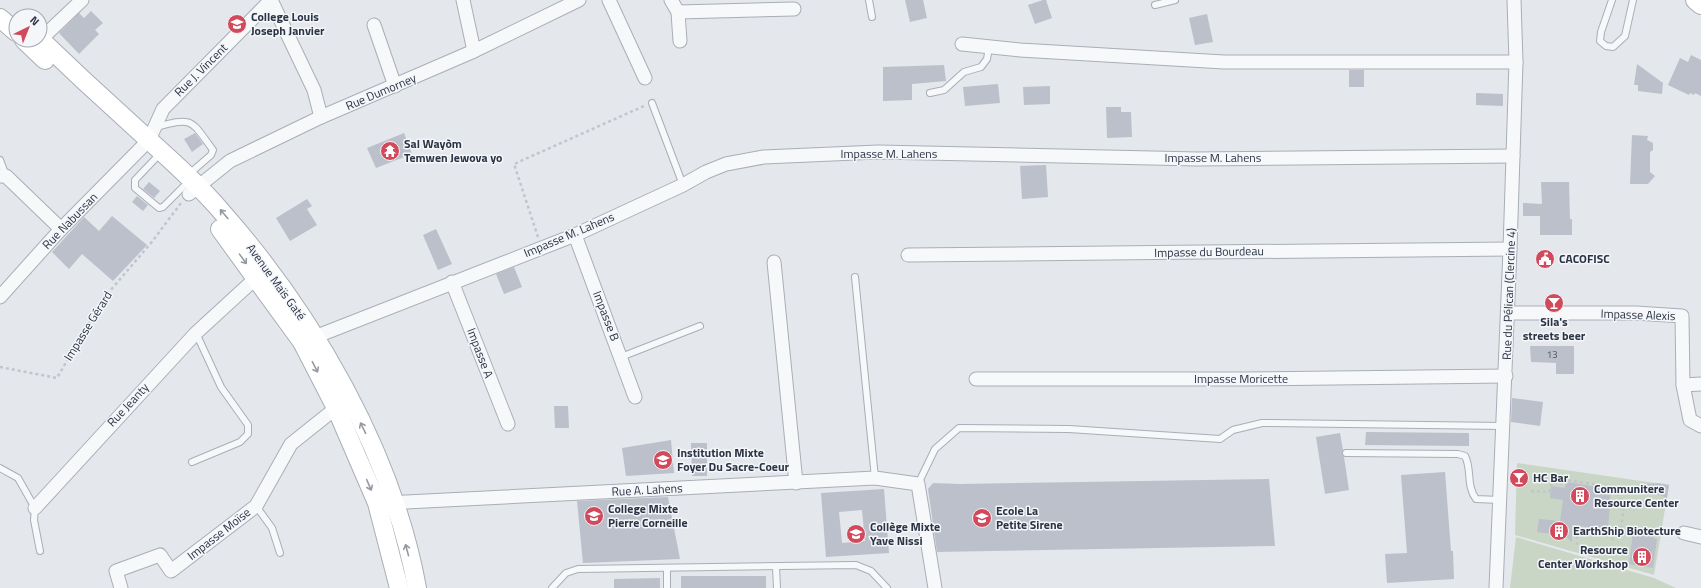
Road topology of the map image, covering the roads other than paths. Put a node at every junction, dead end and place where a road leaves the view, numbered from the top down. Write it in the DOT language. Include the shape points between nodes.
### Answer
graph roads {
  1 [pos="82,0"];
  2 [pos="271,0"];
  3 [pos="463,0"];
  4 [pos="578,0"];
  5 [pos="609,0"];
  6 [pos="671,0"];
  7 [pos="869,0"];
  8 [pos="1175,0"];
  9 [pos="1514,0"];
  10 [pos="1612,0"];
  11 [pos="1634,0"];
  12 [pos="1695,0"];
  13 [pos="0,3"];
  14 [pos="1155,5"];
  15 [pos="1701,5"];
  16 [pos="794,9"];
  17 [pos="8,10"];
  18 [pos="678,12"];
  19 [pos="872,17"];
  20 [pos="0,18"];
  21 [pos="8,25"];
  22 [pos="374,25"];
  23 [pos="48,30"];
  24 [pos="680,41"];
  25 [pos="962,44"];
  26 [pos="989,47"];
  27 [pos="44,48"];
  28 [pos="474,51"];
  29 [pos="1516,62"];
  30 [pos="645,78"];
  31 [pos="395,86"];
  32 [pos="930,93"];
  33 [pos="652,103"];
  34 [pos="321,117"];
  35 [pos="150,143"];
  36 [pos="1513,156"];
  37 [pos="0,160"];
  38 [pos="3,176"];
  39 [pos="683,185"];
  40 [pos="189,186"];
  41 [pos="61,229"];
  42 [pos="575,235"];
  43 [pos="1510,248"];
  44 [pos="908,254"];
  45 [pos="774,262"];
  46 [pos="257,277"];
  47 [pos="855,277"];
  48 [pos="452,282"];
  49 [pos="0,297"];
  50 [pos="1508,313"];
  51 [pos="700,326"];
  52 [pos="196,333"];
  53 [pos="309,340"];
  54 [pos="621,357"];
  55 [pos="1506,376"];
  56 [pos="976,379"];
  57 [pos="1701,384"];
  58 [pos="1683,385"];
  59 [pos="635,398"];
  60 [pos="336,408"];
  61 [pos="508,424"];
  62 [pos="1503,426"];
  63 [pos="1701,426"];
  64 [pos="1346,453"];
  65 [pos="192,462"];
  66 [pos="0,468"];
  67 [pos="875,478"];
  68 [pos="796,483"];
  69 [pos="918,484"];
  70 [pos="1500,500"];
  71 [pos="385,503"];
  72 [pos="256,506"];
  73 [pos="35,508"];
  74 [pos="1684,533"];
  75 [pos="1701,537"];
  76 [pos="40,551"];
  77 [pos="280,553"];
  78 [pos="776,567"];
  79 [pos="667,568"];
  80 [pos="121,588"];
  81 [pos="399,588"];
  82 [pos="416,588"];
  83 [pos="552,588"];
  84 [pos="667,588"];
  85 [pos="777,588"];
  86 [pos="887,588"];
  87 [pos="935,588"];
  88 [pos="1496,588"];
  1 -- 23 [label="street"];
  2 -- 34 [label="street" via="314,90"];
  2 -- 35 [label="street, Rue J. Vincent" via="163,109"];
  3 -- 28 [label="street"];
  4 -- 28 [label="street, Rue Dumorney"];
  5 -- 30 [label="street"];
  6 -- 18 [label="street"];
  7 -- 19 [label="lane"];
  8 -- 14 [label="lane"];
  9 -- 29 [label="street, Rue du Pélican (Clercine 4)"];
  10 -- 11 [label="lane" via="1600,41 1606,46 1613,47 1625,36"];
  12 -- 15 [label="main road"];
  13 -- 17 [label="main road"];
  16 -- 18 [label="street"];
  18 -- 24 [label="street"];
  20 -- 21 [label="main road"];
  22 -- 31 [label="street"];
  25 -- 26 [label="street"];
  26 -- 29 [label="street" via="1224,62"];
  26 -- 32 [label="lane" via="987,59 981,67 964,72 944,90"];
  27 -- 35 [label="main road, Avenue Maïs Gaté"];
  28 -- 31 [label="street, Rue Dumorney"];
  29 -- 36 [label="street, Rue du Pélican (Clercine 4)"];
  31 -- 34 [label="street, Rue Dumorney"];
  33 -- 39 [label="lane"];
  34 -- 40 [label="street, Rue Dumorney" via="230,161"];
  35 -- 40 [label="main road, Avenue Maïs Gaté"];
  35 -- 40 [label="lane" via="135,180 136,188 159,208"];
  35 -- 40 [label="lane" via="182,120 196,128 213,150"];
  35 -- 41 [label="street, Rue Nabussan"];
  36 -- 39 [label="street, Impasse M. Lahens" via="1197,159 878,152 750,159 726,164"];
  36 -- 43 [label="street, Rue du Pélican (Clercine 4)"];
  37 -- 38 [label="lane"];
  38 -- 41 [label="street"];
  39 -- 42 [label="street, Impasse M. Lahens"];
  40 -- 46 [label="main road, Avenue Maïs Gaté, one-way"];
  53 -- 40 [label="main road, Avenue Maïs Gaté, one-way" via="268,268 220,210"];
  41 -- 49 [label="street, Rue Nabussan"];
  42 -- 48 [label="street, Impasse M. Lahens"];
  42 -- 54 [label="street, Impasse B"];
  43 -- 44 [label="street, Impasse du Bourdeau"];
  43 -- 50 [label="street, Rue du Pélican (Clercine 4)"];
  45 -- 68 [label="street"];
  46 -- 52 [label="street, Rue Jeanty"];
  46 -- 53 [label="main road, Avenue Maïs Gaté"];
  47 -- 67 [label="lane"];
  48 -- 53 [label="street, Impasse M. Lahens"];
  48 -- 61 [label="street, Impasse A"];
  50 -- 55 [label="street, Rue du Pélican (Clercine 4)"];
  50 -- 58 [label="street, Impasse Alexis" via="1636,313 1682,316"];
  51 -- 54 [label="lane"];
  52 -- 65 [label="lane" via="221,387 248,425 248,434 240,442"];
  52 -- 73 [label="street, Rue Jeanty"];
  53 -- 60 [label="main road, Avenue Maïs Gaté, one-way"];
  71 -- 53 [label="main road, Avenue Maïs Gaté, one-way" via="371,445"];
  54 -- 59 [label="street, Impasse B"];
  55 -- 56 [label="street, Impasse Moricette"];
  55 -- 62 [label="street, Rue du Pélican (Clercine 4)"];
  57 -- 58 [label="street"];
  58 -- 63 [label="street" via="1690,420"];
  60 -- 71 [label="main road, Avenue Maïs Gaté, one-way"];
  60 -- 72 [label="street, Impasse Moïse" via="291,444"];
  62 -- 69 [label="lane" via="1262,424 1233,430 1220,439 1070,429 959,428 935,449"];
  62 -- 70 [label="street, Rue du Pélican (Clercine 4)"];
  64 -- 70 [label="lane" via="1465,456 1468,461 1471,493 1476,499"];
  66 -- 73 [label="lane" via="18,478"];
  67 -- 68 [label="street, Rue A. Lahens"];
  67 -- 69 [label="street, Rue A. Lahens"];
  68 -- 71 [label="street, Rue A. Lahens"];
  69 -- 87 [label="street"];
  70 -- 88 [label="street, Rue du Pélican (Clercine 4)"];
  71 -- 81 [label="main road, Avenue Maïs Gaté"];
  82 -- 71 [label="main road, Avenue Maïs Gaté, one-way"];
  72 -- 77 [label="lane" via="272,528"];
  72 -- 80 [label="street, Impasse Moïse" via="171,571 160,555 116,571"];
  73 -- 76 [label="lane" via="34,520"];
  74 -- 75 [label="street"];
  78 -- 79 [label="lane"];
  78 -- 85 [label="lane"];
  78 -- 86 [label="lane" via="856,565 871,571"];
  79 -- 83 [label="lane" via="578,569 566,573"];
  79 -- 84 [label="lane"];
}
